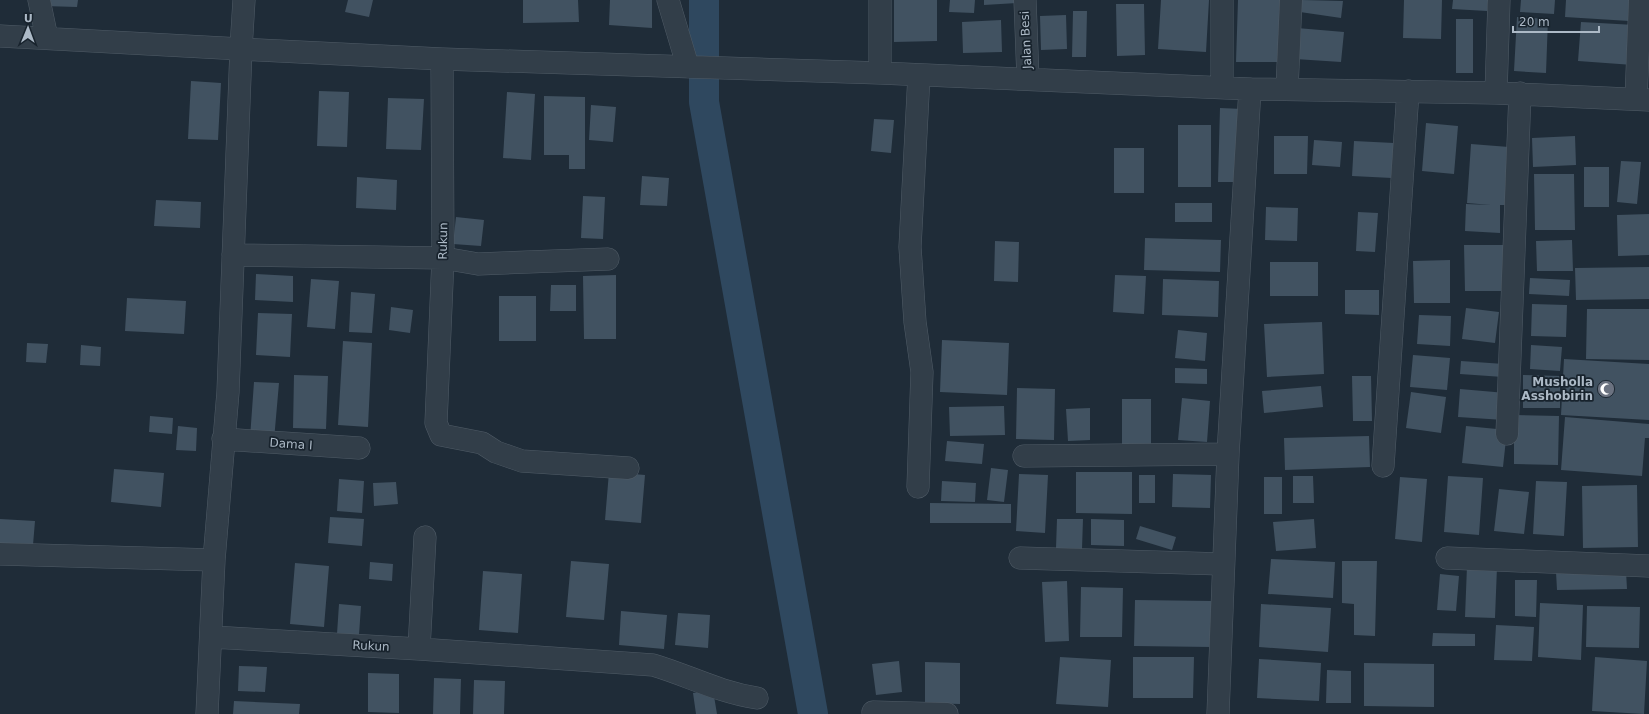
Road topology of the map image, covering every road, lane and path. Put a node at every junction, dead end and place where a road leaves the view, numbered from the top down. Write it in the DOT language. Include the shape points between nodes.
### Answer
graph roads {
  1 [pos="39,0"];
  2 [pos="244,0"];
  3 [pos="668,0"];
  4 [pos="880,0"];
  5 [pos="1024,0"];
  6 [pos="1222,0"];
  7 [pos="1291,0"];
  8 [pos="1498,0"];
  9 [pos="1640,0"];
  10 [pos="0,36"];
  11 [pos="47,38"];
  12 [pos="241,49"];
  13 [pos="442,59"];
  14 [pos="697,67"];
  15 [pos="880,73"];
  16 [pos="919,75"];
  17 [pos="1028,79"];
  18 [pos="1222,87"];
  19 [pos="1250,89"];
  20 [pos="1287,89"];
  21 [pos="1408,91"];
  22 [pos="1496,93"];
  23 [pos="1520,94"];
  24 [pos="1642,99"];
  25 [pos="233,255"];
  26 [pos="443,258"];
  27 [pos="608,260"];
  28 [pos="1507,434"];
  29 [pos="223,439"];
  30 [pos="359,448"];
  31 [pos="1228,454"];
  32 [pos="1024,456"];
  33 [pos="1383,466"];
  34 [pos="628,468"];
  35 [pos="918,487"];
  36 [pos="425,537"];
  37 [pos="0,554"];
  38 [pos="1020,558"];
  39 [pos="1447,558"];
  40 [pos="214,560"];
  41 [pos="1222,564"];
  42 [pos="1649,566"];
  43 [pos="212,637"];
  44 [pos="419,649"];
  45 [pos="757,698"];
  46 [pos="872,712"];
  47 [pos="207,714"];
  48 [pos="948,714"];
  49 [pos="1218,714"];
  1 -- 11 [label="street"];
  2 -- 12 [label="street"];
  3 -- 14 [label="street"];
  4 -- 15 [label="street"];
  5 -- 17 [label="street, Jalan Besi"];
  6 -- 18 [label="street"];
  7 -- 20 [label="street"];
  8 -- 22 [label="street"];
  9 -- 24 [label="street"];
  10 -- 11 [label="street"];
  11 -- 12 [label="street"];
  12 -- 13 [label="street"];
  12 -- 25 [label="street"];
  13 -- 14 [label="street"];
  13 -- 26 [label="street, Rukun"];
  14 -- 15 [label="street"];
  15 -- 16 [label="street"];
  16 -- 17 [label="street"];
  16 -- 35 [label="street" via="910,247 915,322 922,372"];
  17 -- 18 [label="street"];
  18 -- 19 [label="street"];
  19 -- 20 [label="street"];
  19 -- 31 [label="street"];
  20 -- 21 [label="street"];
  21 -- 22 [label="street"];
  21 -- 33 [label="street"];
  22 -- 23 [label="street"];
  23 -- 24 [label="street"];
  23 -- 28 [label="street"];
  25 -- 26 [label="street"];
  25 -- 29 [label="street" via="228,392"];
  26 -- 27 [label="street" via="478,264"];
  26 -- 34 [label="street, Rukun" via="436,423 440,435 482,443 496,452 522,461"];
  29 -- 30 [label="street, Dama I"];
  29 -- 40 [label="street"];
  31 -- 32 [label="street"];
  31 -- 41 [label="street"];
  36 -- 44 [label="street"];
  37 -- 40 [label="street"];
  38 -- 41 [label="street"];
  39 -- 42 [label="street"];
  40 -- 43 [label="street"];
  41 -- 49 [label="street"];
  43 -- 44 [label="street, Rukun"];
  43 -- 47 [label="street"];
  44 -- 45 [label="street, Rukun" via="653,665 685,674 702,684"];
  46 -- 48 [label="street"];
}
